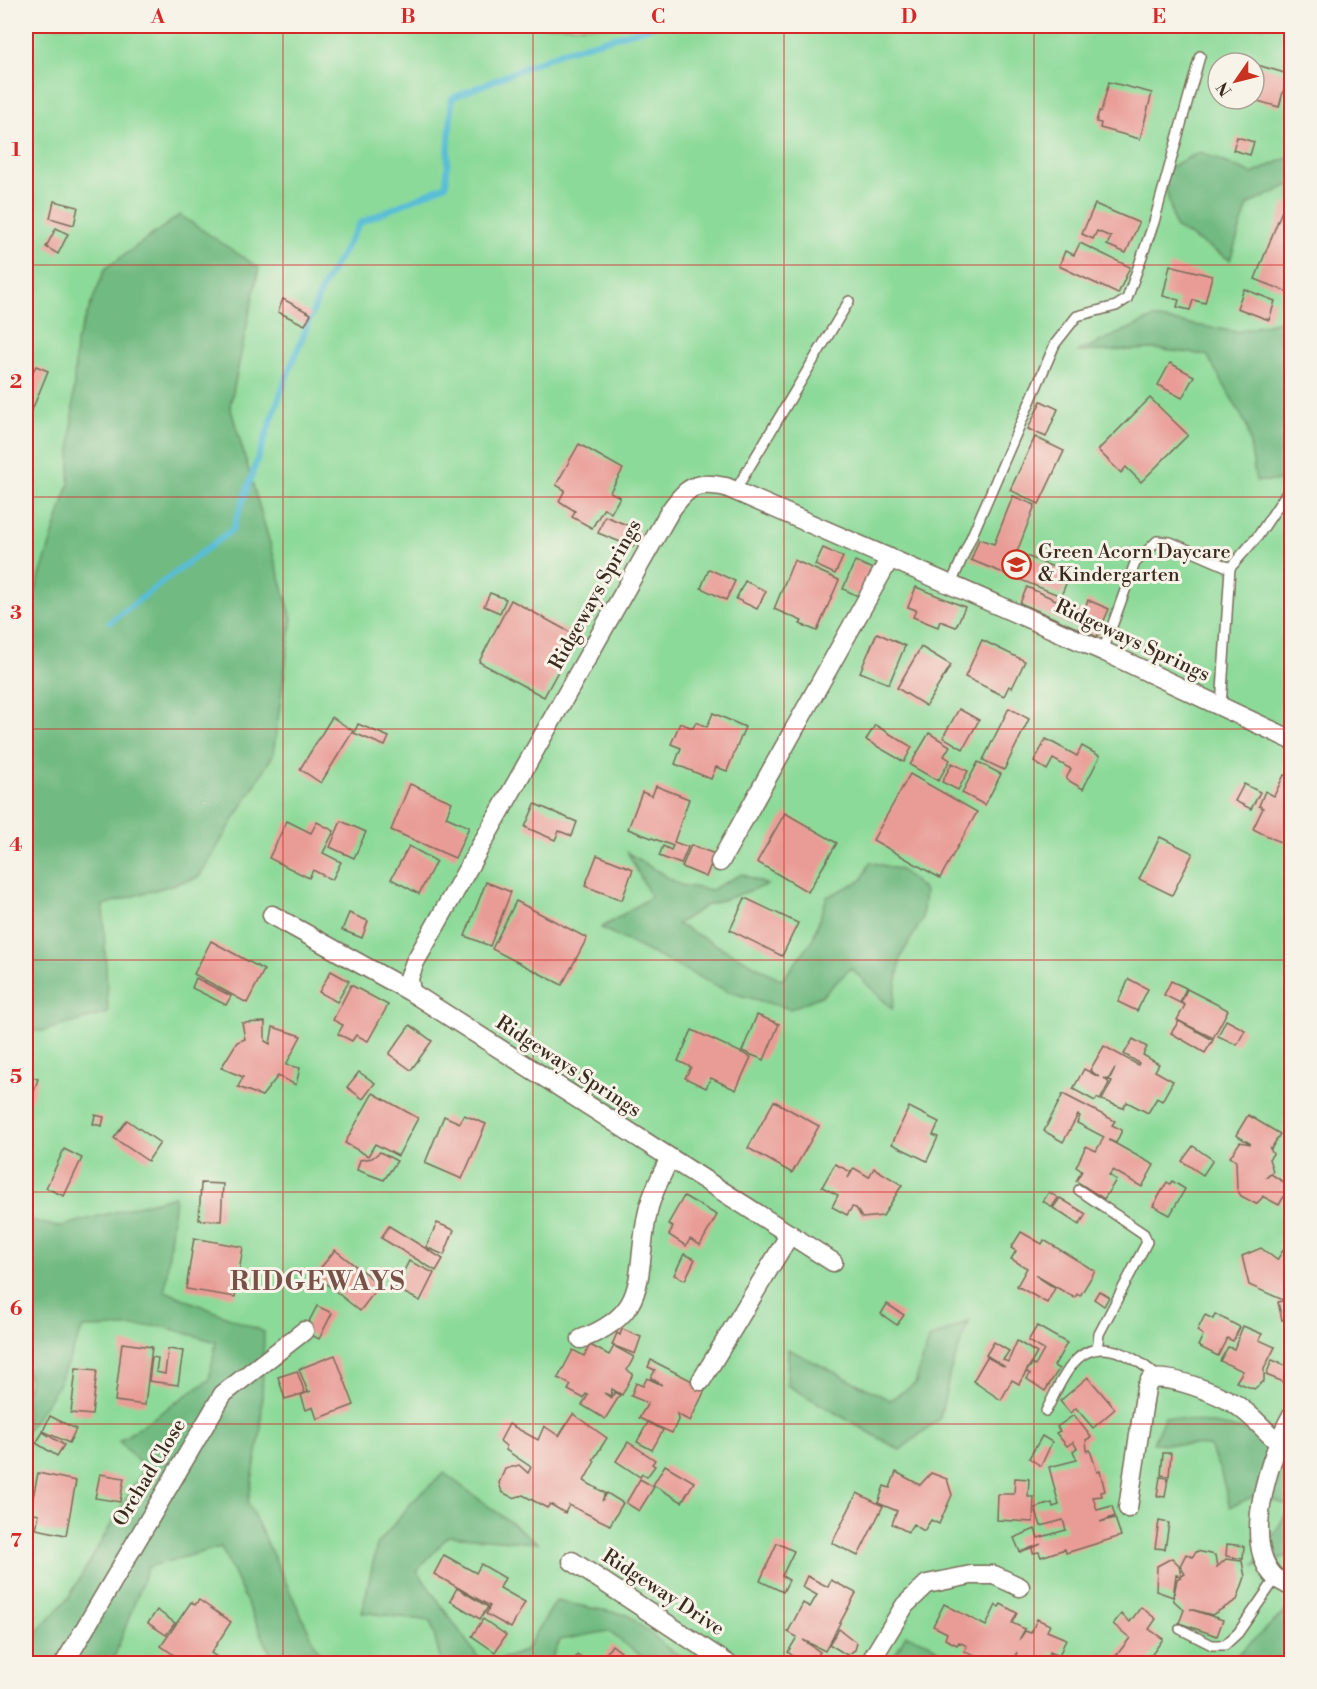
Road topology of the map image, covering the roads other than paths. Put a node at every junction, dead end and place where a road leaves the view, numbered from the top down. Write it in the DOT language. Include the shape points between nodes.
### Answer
graph roads {
  1 [pos="1200,56"];
  2 [pos="849,301"];
  3 [pos="1292,485"];
  4 [pos="735,491"];
  5 [pos="890,558"];
  6 [pos="1230,568"];
  7 [pos="951,584"];
  8 [pos="1103,651"];
  9 [pos="1221,707"];
  10 [pos="1292,740"];
  11 [pos="720,862"];
  12 [pos="272,915"];
  13 [pos="411,992"];
  14 [pos="669,1159"];
  15 [pos="1079,1191"];
  16 [pos="790,1234"];
  17 [pos="833,1262"];
  18 [pos="304,1331"];
  19 [pos="581,1339"];
  20 [pos="1097,1349"];
  21 [pos="1158,1377"];
  22 [pos="701,1381"];
  23 [pos="1046,1411"];
  24 [pos="1292,1415"];
  25 [pos="1278,1442"];
  26 [pos="1128,1508"];
  27 [pos="572,1561"];
  28 [pos="1284,1582"];
  29 [pos="1020,1587"];
  30 [pos="1180,1629"];
  31 [pos="64,1664"];
  32 [pos="728,1664"];
  33 [pos="869,1664"];
  1 -- 7 [label="lane" via="1154,222 1127,299 1116,306 1077,316 1055,344"];
  2 -- 4 [label="lane"];
  3 -- 6 [label="lane" via="1258,536"];
  4 -- 5 [label="street, Ridgeways Springs"];
  4 -- 13 [label="street, Ridgeways Springs" via="709,483 696,485 684,491 670,511 415,962 409,978"];
  5 -- 7 [label="street, Ridgeways Springs"];
  5 -- 11 [label="street"];
  6 -- 8 [label="lane" via="1170,542 1157,542 1135,563"];
  6 -- 9 [label="lane"];
  7 -- 8 [label="street, Ridgeways Springs"];
  8 -- 9 [label="street, Ridgeways Springs"];
  9 -- 10 [label="street, Ridgeways Springs"];
  12 -- 13 [label="street"];
  13 -- 14 [label="street, Ridgeways Springs"];
  14 -- 16 [label="street, Ridgeways Springs"];
  14 -- 19 [label="street" via="648,1208 634,1297 624,1316"];
  15 -- 20 [label="lane" via="1144,1234 1147,1242 1099,1334"];
  16 -- 17 [label="street, Ridgeways Springs"];
  16 -- 22 [label="street"];
  18 -- 31 [label="street, Orchad Close" via="224,1394"];
  20 -- 21 [label="lane" via="1118,1350 1139,1360"];
  20 -- 23 [label="lane" via="1072,1363"];
  21 -- 25 [label="street" via="1236,1404"];
  21 -- 26 [label="street" via="1150,1380 1146,1388"];
  24 -- 25 [label="street"];
  25 -- 28 [label="street" via="1266,1483 1260,1532 1264,1560"];
  27 -- 32 [label="street, Ridgeway Drive"];
  28 -- 30 [label="lane" via="1225,1645 1212,1645"];
  29 -- 33 [label="street" via="994,1575 971,1575 927,1584 905,1605"];
}
